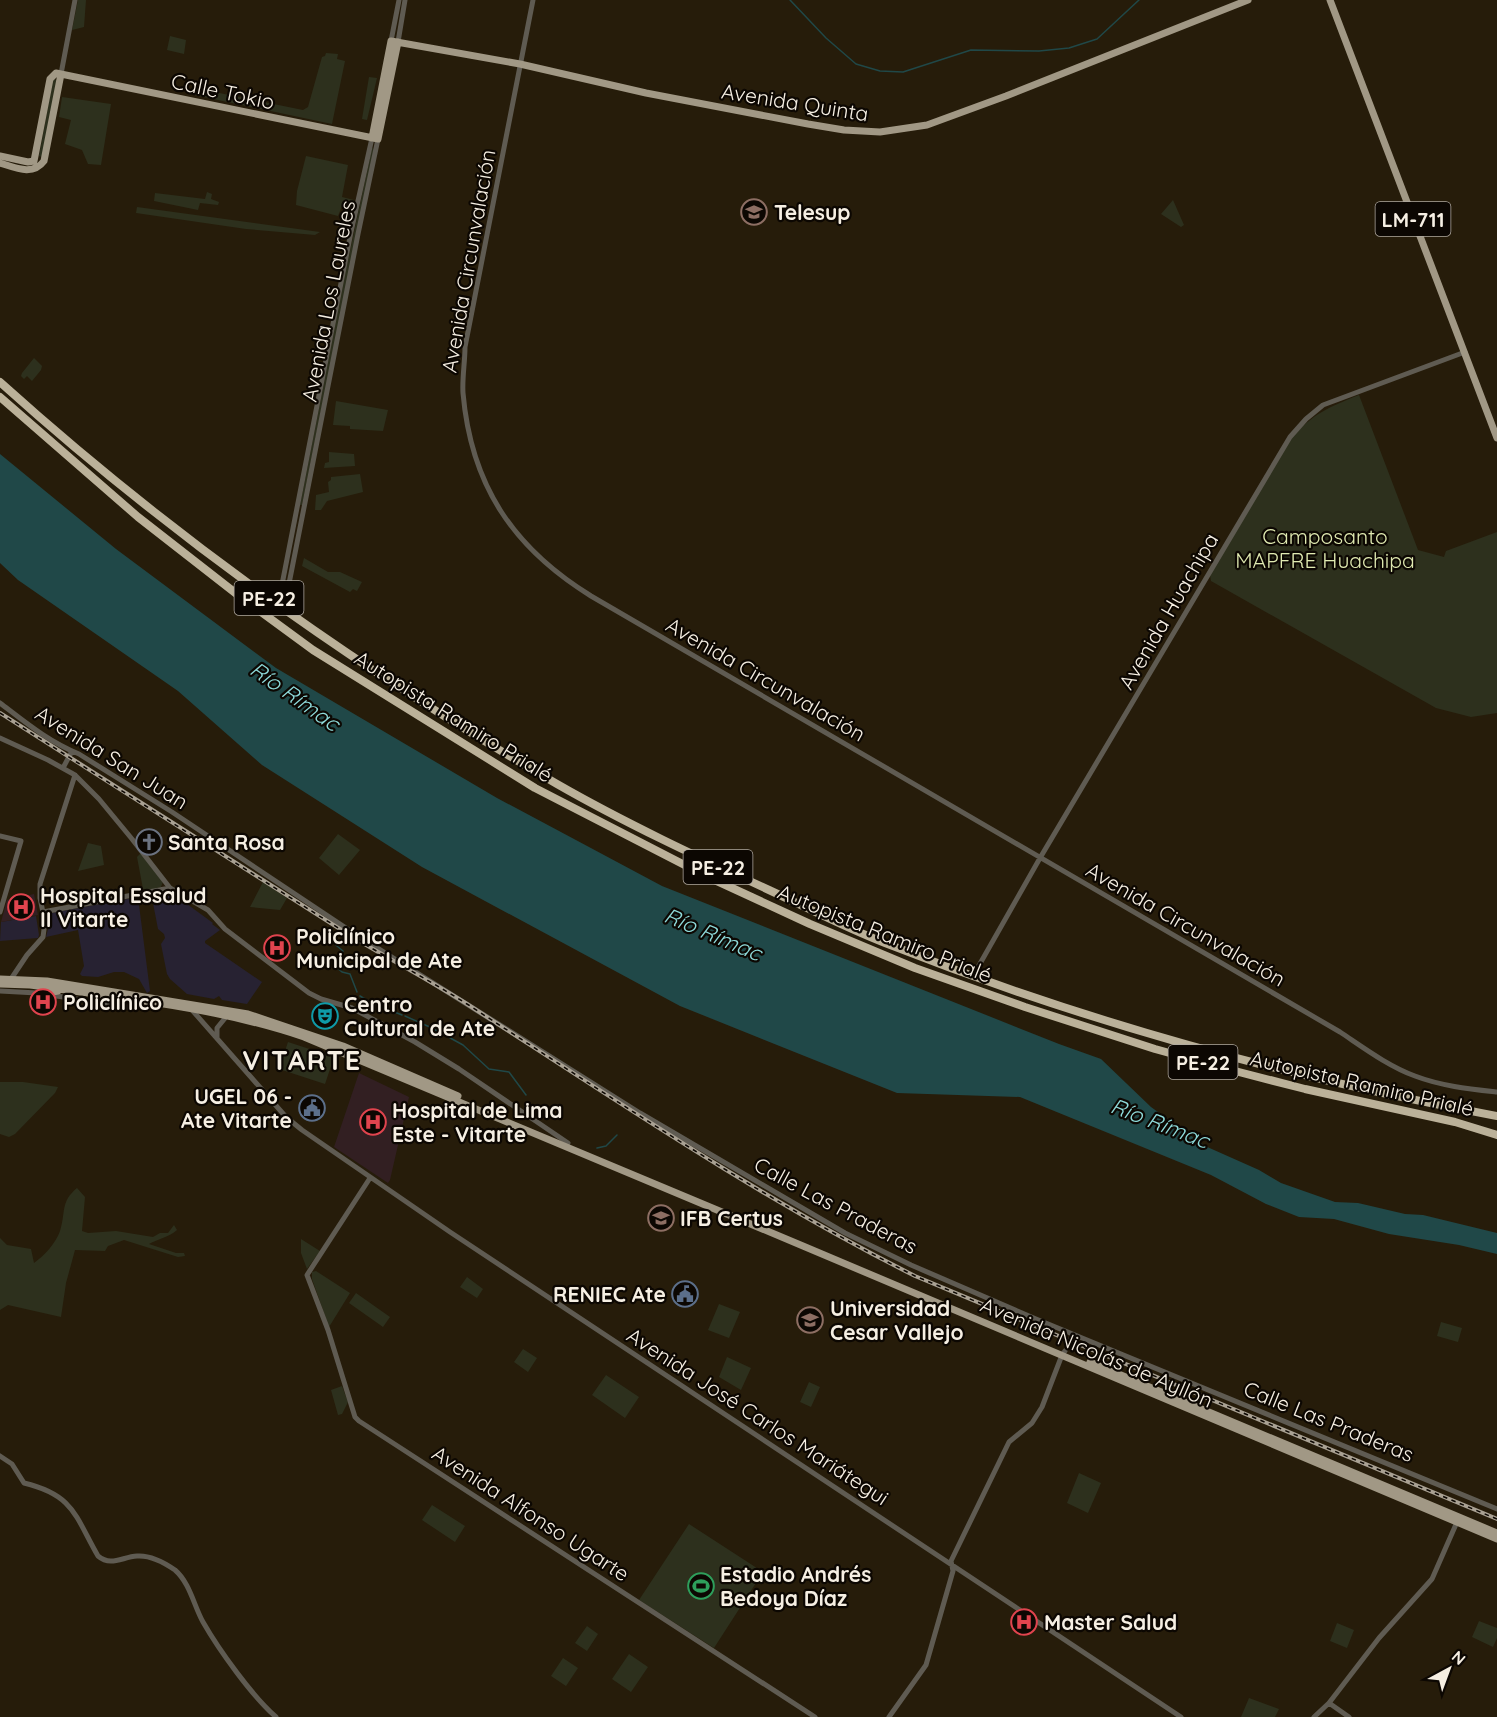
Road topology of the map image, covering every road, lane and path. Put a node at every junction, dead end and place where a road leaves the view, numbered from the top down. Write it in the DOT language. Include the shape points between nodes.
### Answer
graph roads {
  1 [pos="75,0"];
  2 [pos="399,0"];
  3 [pos="405,0"];
  4 [pos="533,0"];
  5 [pos="1248,0"];
  6 [pos="1332,0"];
  7 [pos="394,42"];
  8 [pos="520,64"];
  9 [pos="61,74"];
  10 [pos="375,139"];
  11 [pos="0,156"];
  12 [pos="0,163"];
  13 [pos="1465,352"];
  14 [pos="0,382"];
  15 [pos="0,397"];
  16 [pos="1497,427"];
  17 [pos="1497,438"];
  18 [pos="201,548"];
  19 [pos="192,559"];
  20 [pos="281,607"];
  21 [pos="0,703"];
  22 [pos="429,706"];
  23 [pos="421,717"];
  24 [pos="0,738"];
  25 [pos="72,751"];
  26 [pos="63,768"];
  27 [pos="75,775"];
  28 [pos="0,836"];
  29 [pos="209,837"];
  30 [pos="1040,858"];
  31 [pos="170,888"];
  32 [pos="0,912"];
  33 [pos="43,912"];
  34 [pos="915,968"];
  35 [pos="973,976"];
  36 [pos="0,979"];
  37 [pos="11,979"];
  38 [pos="0,984"];
  39 [pos="66,990"];
  40 [pos="0,992"];
  41 [pos="42,993"];
  42 [pos="137,1001"];
  43 [pos="192,1010"];
  44 [pos="226,1017"];
  45 [pos="218,1038"];
  46 [pos="1497,1092"];
  47 [pos="1497,1117"];
  48 [pos="1455,1122"];
  49 [pos="1497,1129"];
  50 [pos="1497,1135"];
  51 [pos="568,1143"];
  52 [pos="370,1178"];
  53 [pos="1012,1332"];
  54 [pos="1064,1353"];
  55 [pos="0,1456"];
  56 [pos="1346,1471"];
  57 [pos="1497,1509"];
  58 [pos="1457,1522"];
  59 [pos="1497,1533"];
  60 [pos="1497,1539"];
  61 [pos="952,1566"];
  62 [pos="1329,1703"];
  63 [pos="276,1717"];
  64 [pos="815,1717"];
  65 [pos="889,1717"];
  66 [pos="1181,1717"];
  67 [pos="1314,1717"];
  68 [pos="1349,1717"];
  1 -- 9 [label="street"];
  2 -- 7 [label="street, Avenida Los Laureles"];
  3 -- 7 [label="street, Avenida Los Laureles"];
  4 -- 8 [label="street, Avenida Circunvalación"];
  5 -- 8 [label="main road, Avenida Quinta" via="1006,96 900,131 843,130 646,93"];
  6 -- 13 [label="main road, LM-711"];
  7 -- 8 [label="main road, Avenida Quinta"];
  7 -- 10 [label="main road, Avenida Los Laureles"];
  8 -- 30 [label="street, Avenida Circunvalación" via="465,347 463,391 469,434 480,473 496,506 534,554 582,591"];
  9 -- 10 [label="main road, Calle Tokio"];
  9 -- 11 [label="main road" via="50,79 34,161"];
  9 -- 12 [label="main road" via="44,161 32,170"];
  10 -- 20 [label="street, Avenida Los Laureles"];
  13 -- 16 [label="main road, LM-711"];
  13 -- 17 [label="main road, LM-711"];
  13 -- 30 [label="street, Avenida Huachipa" via="1330,402 1306,418 1290,437"];
  14 -- 18 [label="highway, Autopista Ramiro Prialé / PE-22" via="86,457"];
  15 -- 19 [label="highway, Autopista Ramiro Prialé / PE-22"];
  18 -- 19 [label="highway" via="192,550"];
  18 -- 20 [label="highway, Autopista Ramiro Prialé / PE-22"];
  19 -- 23 [label="highway, Autopista Ramiro Prialé / PE-22" via="313,650"];
  20 -- 22 [label="highway, Autopista Ramiro Prialé / PE-22"];
  21 -- 25 [label="street, Avenida San Juan" via="30,727"];
  22 -- 23 [label="highway" via="429,715"];
  22 -- 35 [label="highway, Autopista Ramiro Prialé / PE-22" via="559,785 712,864 882,942"];
  23 -- 34 [label="highway, Autopista Ramiro Prialé / PE-22" via="535,788 695,871"];
  24 -- 26 [label="street"];
  25 -- 26 [label="street"];
  25 -- 29 [label="street, Avenida San Juan"];
  26 -- 27 [label="street"];
  27 -- 31 [label="street"];
  27 -- 33 [label="street" via="39,889"];
  28 -- 32 [label="street" via="21,841"];
  29 -- 57 [label="street, Calle Las Praderas" via="640,1113 845,1233 1036,1319"];
  30 -- 35 [label="street, Avenida Huachipa"];
  30 -- 46 [label="street, Avenida Circunvalación" via="1406,1073 1443,1084"];
  31 -- 33 [label="street"];
  31 -- 51 [label="street" via="208,910 225,930 309,993 352,1008 415,1042"];
  33 -- 37 [label="street" via="43,937"];
  34 -- 35 [label="highway" via="963,981"];
  34 -- 48 [label="highway, Autopista Ramiro Prialé / PE-22" via="1155,1049 1296,1087"];
  35 -- 47 [label="highway, Autopista Ramiro Prialé / PE-22" via="1273,1069"];
  36 -- 37 [label="main road, Avenida Nicolás de Ayllón"];
  37 -- 51 [label="main road, Avenida Nicolás de Ayllón" via="47,981 248,1014 343,1046"];
  38 -- 39 [label="main road, Avenida Nicolás de Ayllón"];
  39 -- 41 [label="main road"];
  39 -- 42 [label="main road, Avenida Nicolás de Ayllón"];
  40 -- 41 [label="street"];
  41 -- 42 [label="street" via="128,1006"];
  42 -- 43 [label="main road, Avenida Nicolás de Ayllón"];
  43 -- 44 [label="main road, Avenida Nicolás de Ayllón"];
  43 -- 45 [label="street, Avenida José Carlos Mariátegui"];
  44 -- 45 [label="street" via="218,1028"];
  44 -- 53 [label="main road, Avenida Nicolás de Ayllón" via="291,1033 338,1051"];
  45 -- 52 [label="street, Avenida José Carlos Mariátegui" via="286,1117"];
  48 -- 49 [label="highway"];
  48 -- 50 [label="highway, Autopista Ramiro Prialé / PE-22"];
  51 -- 53 [label="main road, Avenida Nicolás de Ayllón"];
  52 -- 61 [label="street, Avenida José Carlos Mariátegui"];
  52 -- 64 [label="street, Avenida Alfonso Ugarte" via="307,1275 359,1421"];
  53 -- 54 [label="main road, Avenida Nicolás de Ayllón"];
  54 -- 56 [label="main road, Avenida Nicolás de Ayllón"];
  54 -- 61 [label="street" via="1042,1407 1032,1423 1009,1442 963,1533"];
  55 -- 63 [label="street" via="12,1464 24,1483 37,1485 71,1507 104,1561 138,1556 156,1559 174,1569 203,1621"];
  56 -- 58 [label="main road, Avenida Nicolás de Ayllón"];
  56 -- 59 [label="main road, Avenida Nicolás de Ayllón"];
  58 -- 60 [label="main road, Avenida Nicolás de Ayllón"];
  58 -- 62 [label="street" via="1432,1579 1379,1638"];
  61 -- 65 [label="street" via="926,1665"];
  61 -- 66 [label="street, Avenida José Carlos Mariátegui"];
  62 -- 67 [label="street"];
  62 -- 68 [label="street"];
}
